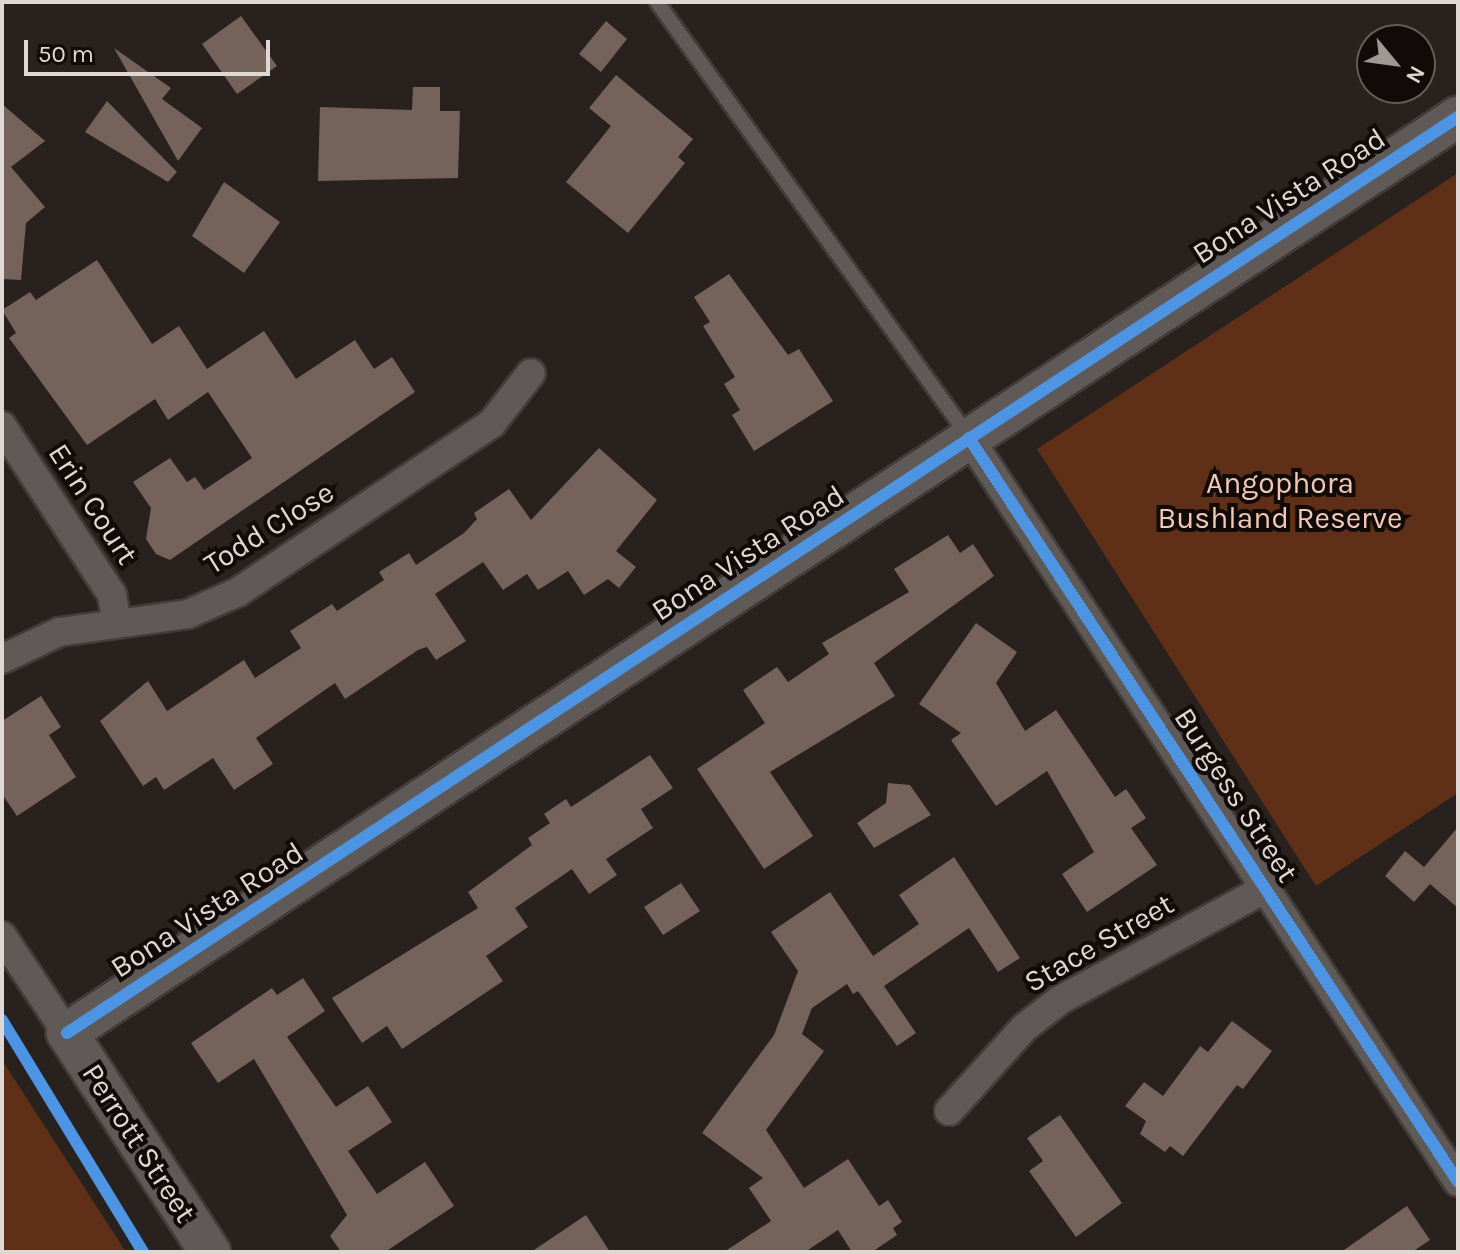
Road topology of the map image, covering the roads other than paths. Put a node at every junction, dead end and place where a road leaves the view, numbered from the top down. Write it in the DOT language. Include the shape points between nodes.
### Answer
graph roads {
  1 [pos="657,2"];
  2 [pos="1458,117"];
  3 [pos="531,373"];
  4 [pos="2,426"];
  5 [pos="969,438"];
  6 [pos="117,623"];
  7 [pos="2,659"];
  8 [pos="1266,888"];
  9 [pos="2,936"];
  10 [pos="67,1033"];
  11 [pos="949,1111"];
  12 [pos="1458,1182"];
  13 [pos="210,1252"];
  1 -- 5 [label="lane"];
  2 -- 5 [label="street, Bona Vista Road"];
  3 -- 6 [label="street, Todd Close" via="492,423 238,592 188,614"];
  4 -- 6 [label="street, Erin Court" via="112,595"];
  5 -- 8 [label="street, Burgess Street"];
  5 -- 10 [label="street, Bona Vista Road"];
  6 -- 7 [label="street, Todd Close" via="59,632"];
  8 -- 11 [label="street, Stace Street" via="1060,1000 1025,1027"];
  8 -- 12 [label="street, Burgess Street"];
  9 -- 10 [label="street"];
  10 -- 13 [label="street, Perrott Street"];
}
